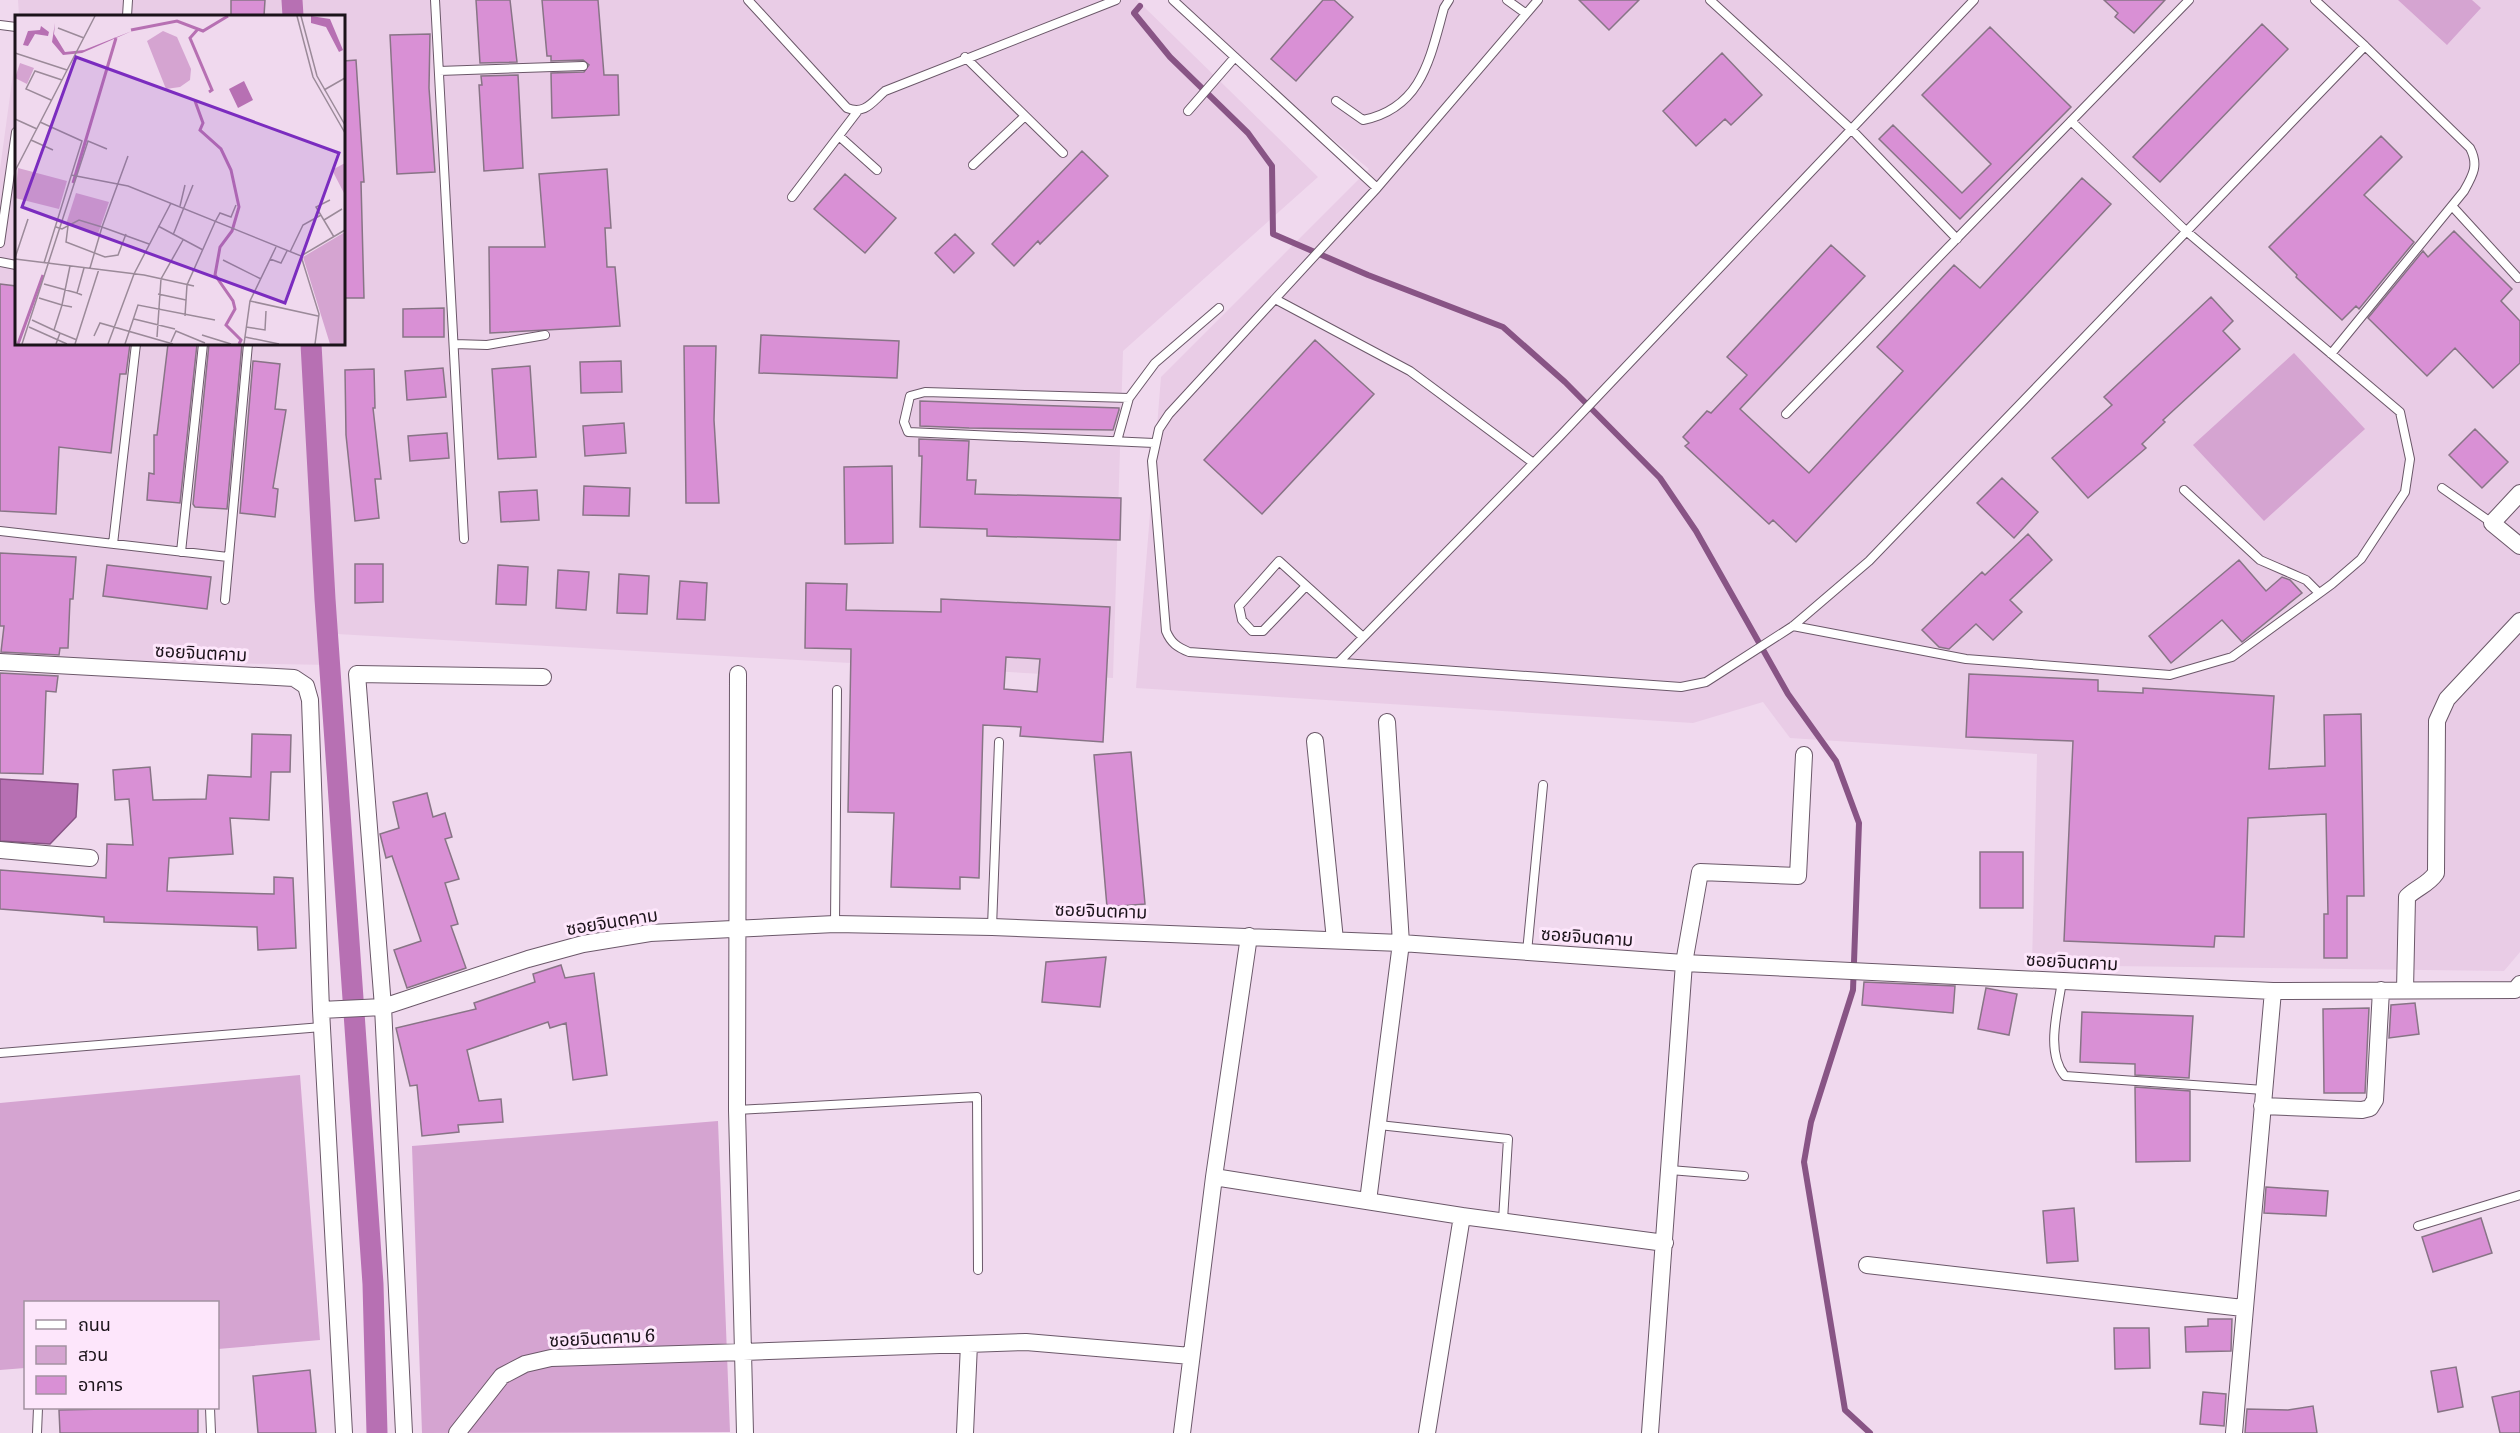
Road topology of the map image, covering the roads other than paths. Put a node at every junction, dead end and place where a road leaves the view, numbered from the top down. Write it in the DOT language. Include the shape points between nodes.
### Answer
graph roads {
  1 [pos="128,0"];
  2 [pos="435,0"];
  3 [pos="748,0"];
  4 [pos="1116,0"];
  5 [pos="1173,0"];
  6 [pos="1449,0"];
  7 [pos="1507,0"];
  8 [pos="1538,0"];
  9 [pos="1710,0"];
  10 [pos="1974,0"];
  11 [pos="2189,0"];
  12 [pos="2315,0"];
  13 [pos="1525,13"];
  14 [pos="126,15"];
  15 [pos="0,25"];
  16 [pos="15,27"];
  17 [pos="2365,46"];
  18 [pos="966,57"];
  19 [pos="1235,57"];
  20 [pos="583,66"];
  21 [pos="439,71"];
  22 [pos="1336,101"];
  23 [pos="1188,111"];
  24 [pos="857,112"];
  25 [pos="1025,116"];
  26 [pos="2071,121"];
  27 [pos="1852,130"];
  28 [pos="839,136"];
  29 [pos="15,139"];
  30 [pos="1063,153"];
  31 [pos="974,165"];
  32 [pos="877,170"];
  33 [pos="1377,188"];
  34 [pos="792,197"];
  35 [pos="2452,206"];
  36 [pos="2186,231"];
  37 [pos="1957,238"];
  38 [pos="0,243"];
  39 [pos="0,262"];
  40 [pos="15,265"];
  41 [pos="2518,278"];
  42 [pos="1275,299"];
  43 [pos="1219,308"];
  44 [pos="545,335"];
  45 [pos="454,344"];
  46 [pos="136,345"];
  47 [pos="203,345"];
  48 [pos="248,345"];
  49 [pos="2331,354"];
  50 [pos="1129,398"];
  51 [pos="1786,414"];
  52 [pos="1117,441"];
  53 [pos="1154,443"];
  54 [pos="1532,462"];
  55 [pos="2442,488"];
  56 [pos="2184,490"];
  57 [pos="2520,493"];
  58 [pos="2492,523"];
  59 [pos="0,531"];
  60 [pos="465,539"];
  61 [pos="113,544"];
  62 [pos="2520,546"];
  63 [pos="181,552"];
  64 [pos="228,557"];
  65 [pos="1306,586"];
  66 [pos="2319,593"];
  67 [pos="225,600"];
  68 [pos="2520,621"];
  69 [pos="1793,626"];
  70 [pos="1363,638"];
  71 [pos="0,662"];
  72 [pos="1339,662"];
  73 [pos="738,674"];
  74 [pos="543,677"];
  75 [pos="837,690"];
  76 [pos="1387,722"];
  77 [pos="1315,741"];
  78 [pos="999,742"];
  79 [pos="1804,754"];
  80 [pos="1543,785"];
  81 [pos="0,850"];
  82 [pos="90,858"];
  83 [pos="836,924"];
  84 [pos="992,927"];
  85 [pos="736,930"];
  86 [pos="1249,936"];
  87 [pos="1335,940"];
  88 [pos="1401,943"];
  89 [pos="1527,952"];
  90 [pos="1684,963"];
  91 [pos="2062,981"];
  92 [pos="2381,990"];
  93 [pos="2405,990"];
  94 [pos="2518,990"];
  95 [pos="2273,991"];
  96 [pos="377,1008"];
  97 [pos="321,1018"];
  98 [pos="0,1053"];
  99 [pos="2263,1098"];
  100 [pos="737,1110"];
  101 [pos="1379,1125"];
  102 [pos="1670,1170"];
  103 [pos="1214,1176"];
  104 [pos="1744,1176"];
  105 [pos="2520,1195"];
  106 [pos="1368,1201"];
  107 [pos="1462,1216"];
  108 [pos="1503,1220"];
  109 [pos="2418,1226"];
  110 [pos="1665,1243"];
  111 [pos="1867,1265"];
  112 [pos="978,1270"];
  113 [pos="2243,1308"];
  114 [pos="969,1344"];
  115 [pos="743,1352"];
  116 [pos="1191,1356"];
  117 [pos="38,1409"];
  118 [pos="210,1409"];
  119 [pos="37,1433"];
  120 [pos="211,1433"];
  121 [pos="344,1433"];
  122 [pos="404,1433"];
  123 [pos="458,1433"];
  124 [pos="745,1433"];
  125 [pos="965,1433"];
  126 [pos="1182,1433"];
  127 [pos="1427,1433"];
  128 [pos="1650,1433"];
  129 [pos="2234,1433"];
  1 -- 14 [label="lane"];
  2 -- 21 [label="lane"];
  3 -- 24 [label="lane" via="847,108"];
  4 -- 18 [label="lane"];
  5 -- 19 [label="lane"];
  6 -- 22 [label="lane" via="1428,66 1414,91 1395,107 1363,120"];
  7 -- 13 [label="lane"];
  8 -- 13 [label="lane"];
  9 -- 27 [label="lane"];
  10 -- 27 [label="lane"];
  11 -- 26 [label="lane"];
  12 -- 17 [label="lane"];
  13 -- 33 [label="lane"];
  15 -- 16 [label="lane"];
  17 -- 35 [label="lane" via="2470,148 2475,172"];
  17 -- 36 [label="lane"];
  18 -- 24 [label="lane" via="885,91"];
  18 -- 25 [label="lane"];
  19 -- 23 [label="lane"];
  19 -- 33 [label="lane"];
  20 -- 21 [label="lane"];
  21 -- 45 [label="lane"];
  24 -- 28 [label="lane"];
  25 -- 30 [label="lane"];
  25 -- 31 [label="lane"];
  26 -- 36 [label="lane"];
  26 -- 37 [label="lane"];
  27 -- 37 [label="lane"];
  27 -- 54 [label="lane"];
  28 -- 32 [label="lane"];
  28 -- 34 [label="lane"];
  29 -- 38 [label="lane"];
  33 -- 42 [label="lane"];
  35 -- 41 [label="lane"];
  35 -- 49 [label="lane"];
  36 -- 49 [label="lane"];
  36 -- 69 [label="lane" via="1869,561"];
  37 -- 51 [label="lane"];
  39 -- 40 [label="lane"];
  42 -- 53 [label="lane" via="1169,414"];
  42 -- 54 [label="lane" via="1410,371"];
  43 -- 50 [label="lane" via="1155,363"];
  44 -- 45 [label="lane" via="487,345"];
  45 -- 60 [label="lane"];
  46 -- 61 [label="lane"];
  47 -- 63 [label="lane"];
  48 -- 64 [label="lane"];
  49 -- 66 [label="lane" via="2400,412 2410,459 2405,492 2361,559"];
  50 -- 52 [label="lane"];
  50 -- 52 [label="lane" via="925,392 910,396 904,422 908,432"];
  52 -- 53 [label="lane"];
  53 -- 72 [label="lane" via="1152,461 1163,598 1170,640 1189,652"];
  54 -- 70 [label="lane"];
  55 -- 58 [label="lane"];
  56 -- 66 [label="lane" via="2260,560 2306,580"];
  57 -- 58 [label="street"];
  58 -- 62 [label="street"];
  59 -- 61 [label="lane"];
  61 -- 63 [label="lane"];
  63 -- 64 [label="lane"];
  64 -- 67 [label="lane"];
  65 -- 65 [label="lane" via="1279,561 1239,606 1242,620 1252,631 1263,632"];
  65 -- 70 [label="lane"];
  66 -- 69 [label="lane" via="2232,657 2170,675 1966,659"];
  68 -- 93 [label="street" via="2447,699 2437,721 2436,873 2428,885 2407,897"];
  69 -- 72 [label="lane" via="1706,682 1681,687"];
  70 -- 72 [label="lane"];
  71 -- 97 [label="street, ซอยจินตคาม" via="294,678 306,686 310,700"];
  73 -- 85 [label="street"];
  74 -- 96 [label="street" via="357,674"];
  75 -- 83 [label="lane"];
  76 -- 88 [label="street"];
  77 -- 87 [label="street"];
  78 -- 84 [label="lane"];
  79 -- 90 [label="street" via="1798,876 1700,872"];
  80 -- 89 [label="lane"];
  81 -- 82 [label="street"];
  83 -- 84 [label="street, ซอยจินตคาม"];
  83 -- 85 [label="street, ซอยจินตคาม"];
  84 -- 86 [label="street, ซอยจินตคาม"];
  85 -- 96 [label="street, ซอยจินตคาม" via="650,933 583,944"];
  85 -- 100 [label="street"];
  86 -- 87 [label="street, ซอยจินตคาม"];
  86 -- 103 [label="street"];
  87 -- 88 [label="street, ซอยจินตคาม"];
  88 -- 89 [label="street, ซอยจินตคาม"];
  88 -- 101 [label="street"];
  89 -- 90 [label="street, ซอยจินตคาม"];
  90 -- 91 [label="street, ซอยจินตคาม"];
  90 -- 102 [label="street"];
  91 -- 95 [label="street, ซอยจินตคาม"];
  91 -- 99 [label="lane" via="2055,1041 2057,1066 2065,1076"];
  92 -- 93 [label="street, ซอยจินตคาม"];
  92 -- 95 [label="street, ซอยจินตคาม"];
  92 -- 99 [label="street" via="2375,1100 2370,1108"];
  93 -- 94 [label="street, ซอยจินตคาม"];
  95 -- 99 [label="street"];
  96 -- 97 [label="street, ซอยจินตคาม" via="341,1009"];
  96 -- 122 [label="street"];
  97 -- 98 [label="lane"];
  97 -- 121 [label="street"];
  99 -- 113 [label="street"];
  100 -- 112 [label="lane" via="977,1097"];
  100 -- 115 [label="street"];
  101 -- 106 [label="street"];
  101 -- 108 [label="lane" via="1508,1139"];
  102 -- 104 [label="lane"];
  102 -- 110 [label="street"];
  103 -- 106 [label="street"];
  103 -- 116 [label="street"];
  105 -- 109 [label="lane"];
  106 -- 107 [label="street"];
  107 -- 108 [label="street"];
  107 -- 127 [label="street"];
  108 -- 110 [label="street"];
  110 -- 128 [label="street"];
  111 -- 113 [label="street"];
  113 -- 129 [label="street"];
  114 -- 115 [label="street, ซอยจินตคาม 6"];
  114 -- 116 [label="street, ซอยจินตคาม 6" via="1026,1342"];
  114 -- 125 [label="street"];
  115 -- 123 [label="street, ซอยจินตคาม 6" via="551,1358 525,1364 502,1376"];
  115 -- 124 [label="street"];
  116 -- 126 [label="street"];
  117 -- 119 [label="lane"];
  118 -- 120 [label="lane"];
}
